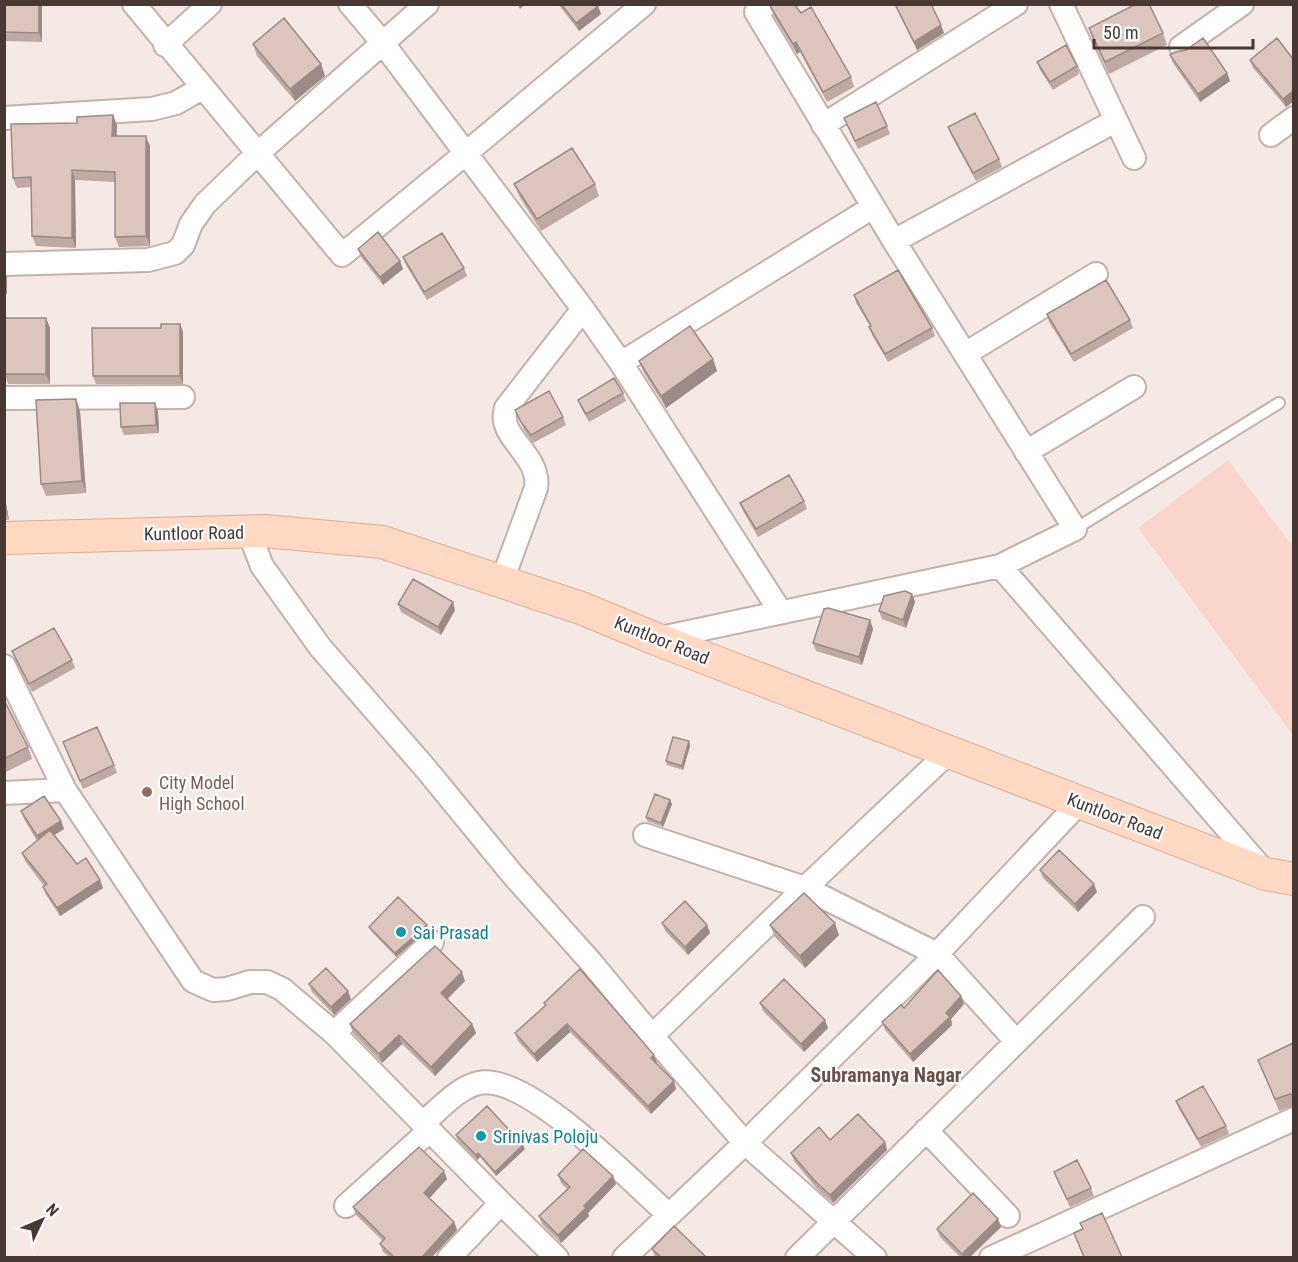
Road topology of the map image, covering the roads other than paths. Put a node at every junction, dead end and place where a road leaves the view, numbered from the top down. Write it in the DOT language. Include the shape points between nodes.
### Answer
graph roads {
  1 [pos="134,4"];
  2 [pos="210,4"];
  3 [pos="350,4"];
  4 [pos="427,4"];
  5 [pos="644,4"];
  6 [pos="767,4"];
  7 [pos="1016,4"];
  8 [pos="1061,4"];
  9 [pos="1242,4"];
  10 [pos="382,42"];
  11 [pos="165,45"];
  12 [pos="1181,47"];
  13 [pos="202,88"];
  14 [pos="4,118"];
  15 [pos="1293,118"];
  16 [pos="1114,121"];
  17 [pos="824,124"];
  18 [pos="1271,135"];
  19 [pos="257,154"];
  20 [pos="465,154"];
  21 [pos="1134,158"];
  22 [pos="873,207"];
  23 [pos="894,241"];
  24 [pos="4,264"];
  25 [pos="1096,274"];
  26 [pos="583,309"];
  27 [pos="965,354"];
  28 [pos="621,363"];
  29 [pos="1134,387"];
  30 [pos="183,397"];
  31 [pos="4,398"];
  32 [pos="1279,403"];
  33 [pos="1026,452"];
  34 [pos="1075,529"];
  35 [pos="249,532"];
  36 [pos="4,538"];
  37 [pos="1000,566"];
  38 [pos="502,581"];
  39 [pos="780,611"];
  40 [pos="656,639"];
  41 [pos="4,666"];
  42 [pos="950,752"];
  43 [pos="65,790"];
  44 [pos="4,794"];
  45 [pos="1080,802"];
  46 [pos="645,836"];
  47 [pos="1280,876"];
  48 [pos="805,888"];
  49 [pos="1143,917"];
  50 [pos="432,942"];
  51 [pos="937,954"];
  52 [pos="334,1033"];
  53 [pos="651,1036"];
  54 [pos="1016,1041"];
  55 [pos="1293,1119"];
  56 [pos="426,1126"];
  57 [pos="926,1130"];
  58 [pos="745,1143"];
  59 [pos="501,1203"];
  60 [pos="346,1206"];
  61 [pos="668,1214"];
  62 [pos="1008,1216"];
  63 [pos="833,1221"];
  64 [pos="448,1257"];
  65 [pos="557,1257"];
  66 [pos="624,1257"];
  67 [pos="797,1257"];
  68 [pos="875,1257"];
  69 [pos="991,1257"];
  1 -- 11 [label="street"];
  2 -- 11 [label="street"];
  3 -- 10 [label="street"];
  4 -- 10 [label="street"];
  5 -- 20 [label="street"];
  6 -- 17 [label="street" via="756,12"];
  7 -- 17 [label="street"];
  8 -- 16 [label="street"];
  9 -- 12 [label="street"];
  10 -- 19 [label="street"];
  10 -- 20 [label="street"];
  11 -- 13 [label="street"];
  13 -- 14 [label="street" via="152,110"];
  13 -- 19 [label="street"];
  15 -- 18 [label="street"];
  16 -- 21 [label="street"];
  16 -- 23 [label="street"];
  17 -- 22 [label="street"];
  19 -- 20 [label="street" via="342,255"];
  19 -- 24 [label="street" via="205,204 175,253 148,260"];
  20 -- 26 [label="street"];
  22 -- 23 [label="street"];
  22 -- 28 [label="street"];
  23 -- 27 [label="street"];
  25 -- 27 [label="street"];
  26 -- 28 [label="street"];
  26 -- 38 [label="street" via="504,413 508,432 538,478"];
  27 -- 33 [label="street"];
  28 -- 39 [label="street"];
  29 -- 33 [label="street"];
  30 -- 31 [label="street"];
  32 -- 34 [label="lane"];
  33 -- 34 [label="street"];
  34 -- 37 [label="street"];
  35 -- 36 [label="street, Kuntloor Road"];
  35 -- 38 [label="street, Kuntloor Road" via="382,542"];
  35 -- 53 [label="street" via="262,566 320,647"];
  37 -- 39 [label="street"];
  37 -- 47 [label="street"];
  38 -- 40 [label="street, Kuntloor Road"];
  39 -- 40 [label="street"];
  40 -- 42 [label="street, Kuntloor Road"];
  41 -- 43 [label="street"];
  42 -- 45 [label="street, Kuntloor Road"];
  42 -- 48 [label="street"];
  43 -- 44 [label="street"];
  43 -- 52 [label="street" via="193,981 213,990 267,982 282,989"];
  45 -- 47 [label="street, Kuntloor Road"];
  45 -- 51 [label="street"];
  46 -- 48 [label="street"];
  48 -- 51 [label="street"];
  48 -- 53 [label="street"];
  49 -- 54 [label="street"];
  50 -- 52 [label="street"];
  51 -- 54 [label="street"];
  51 -- 58 [label="street"];
  52 -- 56 [label="street"];
  53 -- 58 [label="street"];
  54 -- 57 [label="street"];
  55 -- 69 [label="street"];
  56 -- 59 [label="street"];
  56 -- 60 [label="street"];
  56 -- 61 [label="street" via="463,1089 481,1083 500,1085 524,1095 566,1122"];
  57 -- 62 [label="street"];
  57 -- 63 [label="street"];
  58 -- 61 [label="street"];
  58 -- 63 [label="street"];
  59 -- 64 [label="street"];
  59 -- 65 [label="street"];
  61 -- 66 [label="street"];
  63 -- 67 [label="street"];
  63 -- 68 [label="street"];
}
